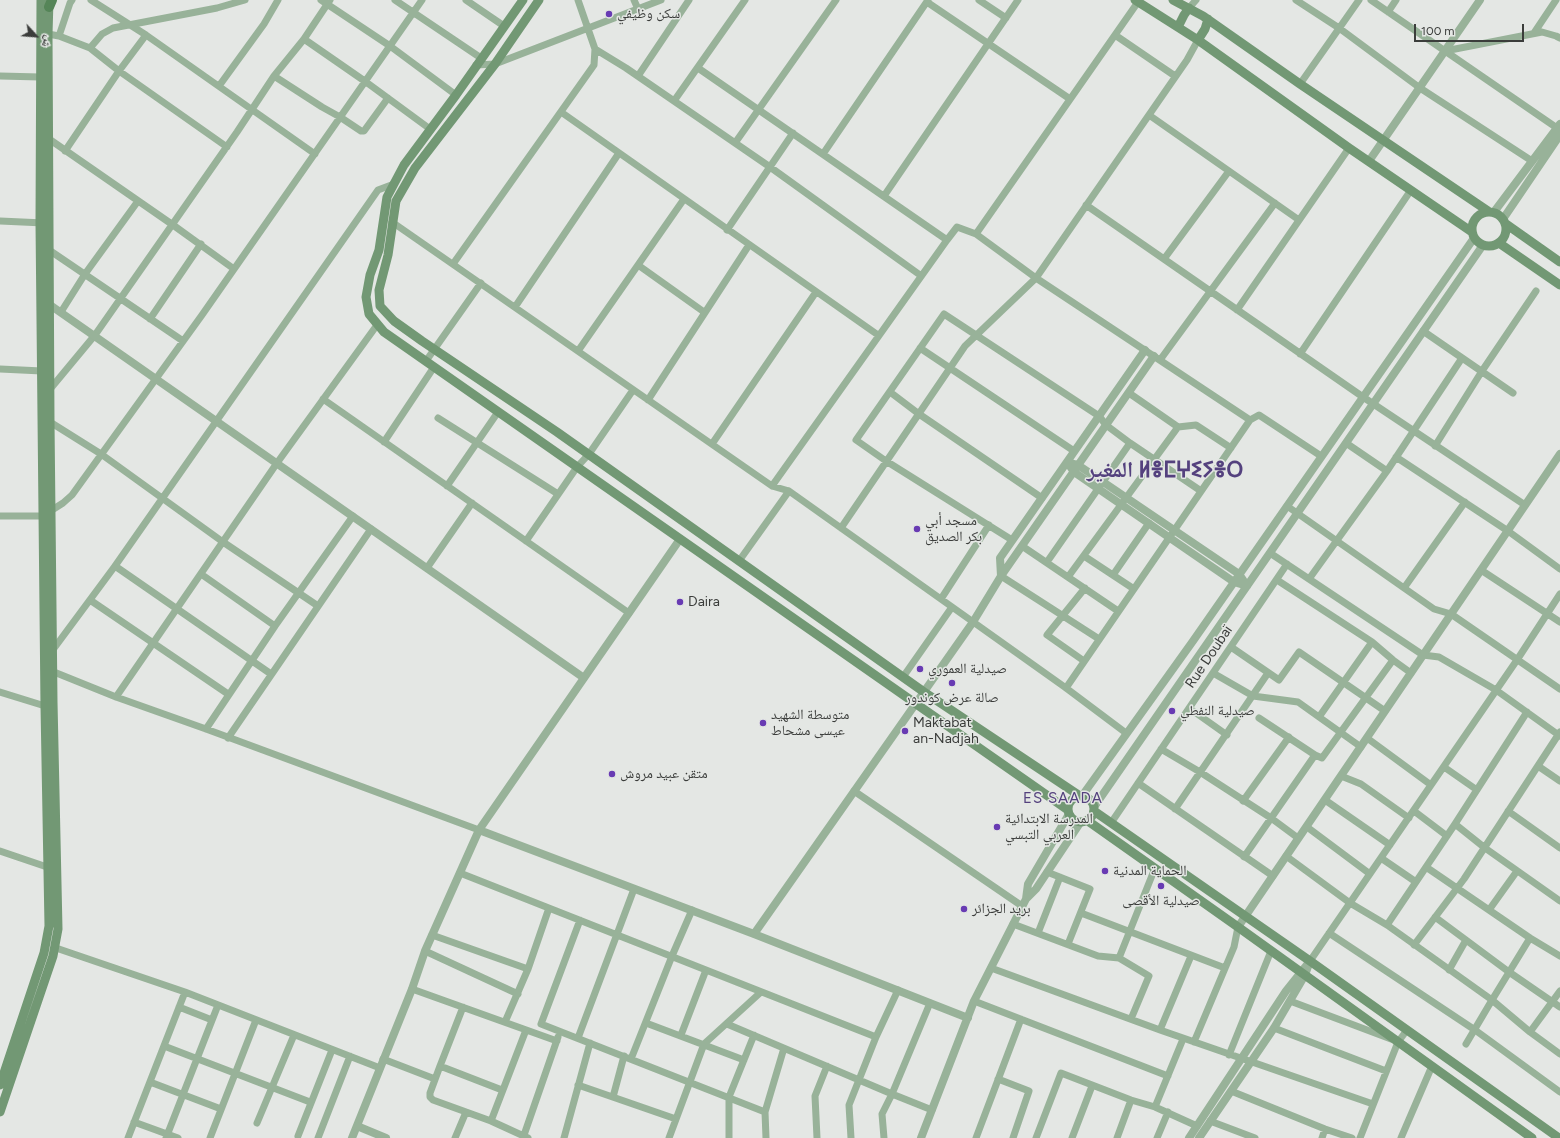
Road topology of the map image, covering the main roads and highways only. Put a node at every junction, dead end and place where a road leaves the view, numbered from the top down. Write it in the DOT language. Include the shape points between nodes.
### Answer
graph roads {
  1 [pos="41,0"];
  2 [pos="523,0"];
  3 [pos="539,0"];
  4 [pos="1173,0"];
  5 [pos="1137,1"];
  6 [pos="50,2"];
  7 [pos="1190,8"];
  8 [pos="1208,19"];
  9 [pos="1178,27"];
  10 [pos="1198,40"];
  11 [pos="1491,212"];
  12 [pos="1505,221"];
  13 [pos="44,223"];
  14 [pos="1473,235"];
  15 [pos="1499,243"];
  16 [pos="1559,259"];
  17 [pos="1560,285"];
  18 [pos="49,653"];
  19 [pos="49,670"];
  20 [pos="1081,796"];
  21 [pos="1094,809"];
  22 [pos="1068,812"];
  23 [pos="1084,822"];
  24 [pos="0,1084"];
  25 [pos="0,1112"];
  26 [pos="1532,1138"];
  27 [pos="1559,1138"];
  1 -- 13 [label="main road" via="40,77"];
  2 -- 22 [label="main road" via="404,165 387,197 379,250 370,275 366,297 369,314 384,332"];
  3 -- 20 [label="main road" via="415,168 396,201 388,255 379,290 380,306 394,321 589,454 924,692"];
  4 -- 7 [label="main road"];
  5 -- 9 [label="main road"];
  6 -- 13 [label="main road" via="49,139"];
  7 -- 8 [label="main road"];
  7 -- 9 [label="main road"];
  8 -- 10 [label="main road"];
  8 -- 11 [label="main road"];
  9 -- 10 [label="main road"];
  10 -- 14 [label="main road"];
  11 -- 12 [label="main road"];
  11 -- 14 [label="main road" via="1478,216 1474,221"];
  12 -- 15 [label="main road" via="1506,235"];
  12 -- 16 [label="main road"];
  13 -- 18 [label="main road" via="43,516"];
  13 -- 18 [label="main road" via="50,250 52,510"];
  14 -- 15 [label="main road" via="1483,245 1494,246"];
  15 -- 17 [label="main road"];
  18 -- 19 [label="main road"];
  19 -- 24 [label="main road" via="45,706 49,926 47,945"];
  19 -- 25 [label="main road" via="58,929 56,948"];
  20 -- 21 [label="main road" via="1091,801"];
  20 -- 22 [label="main road" via="1070,802"];
  21 -- 23 [label="main road" via="1091,818"];
  21 -- 27 [label="main road"];
  22 -- 23 [label="main road" via="1073,820"];
  23 -- 26 [label="main road" via="1155,868"];
}
